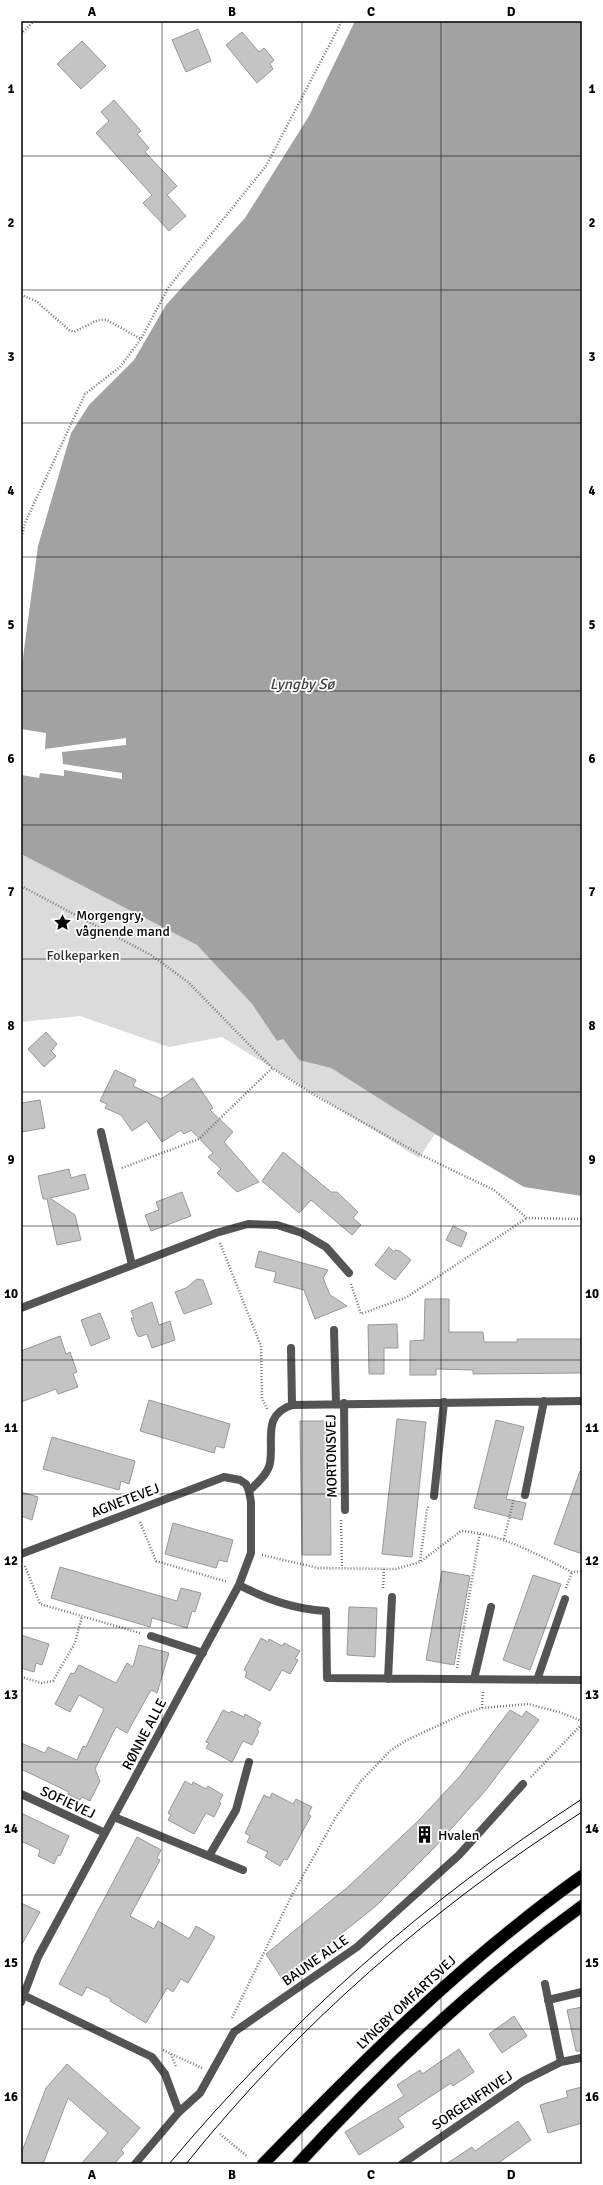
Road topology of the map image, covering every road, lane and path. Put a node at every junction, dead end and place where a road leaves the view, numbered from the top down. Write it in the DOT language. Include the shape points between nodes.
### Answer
graph roads {
  1 [pos="34,21"];
  2 [pos="342,21"];
  3 [pos="21,34"];
  4 [pos="21,295"];
  5 [pos="141,339"];
  6 [pos="21,540"];
  7 [pos="21,886"];
  8 [pos="272,1068"];
  9 [pos="101,1132"];
  10 [pos="110,1173"];
  11 [pos="526,1218"];
  12 [pos="582,1219"];
  13 [pos="216,1233"];
  14 [pos="132,1265"];
  15 [pos="349,1273"];
  16 [pos="21,1308"];
  17 [pos="334,1330"];
  18 [pos="291,1348"];
  19 [pos="544,1401"];
  20 [pos="582,1401"];
  21 [pos="444,1402"];
  22 [pos="340,1403"];
  23 [pos="292,1405"];
  24 [pos="272,1420"];
  25 [pos="249,1490"];
  26 [pos="525,1494"];
  27 [pos="434,1496"];
  28 [pos="345,1510"];
  29 [pos="134,1511"];
  30 [pos="480,1532"];
  31 [pos="504,1539"];
  32 [pos="252,1553"];
  33 [pos="21,1554"];
  34 [pos="420,1562"];
  35 [pos="342,1568"];
  36 [pos="384,1569"];
  37 [pos="582,1571"];
  38 [pos="239,1586"];
  39 [pos="392,1596"];
  40 [pos="565,1599"];
  41 [pos="491,1607"];
  42 [pos="82,1616"];
  43 [pos="151,1636"];
  44 [pos="203,1652"];
  45 [pos="21,1677"];
  46 [pos="388,1679"];
  47 [pos="455,1679"];
  48 [pos="478,1680"];
  49 [pos="537,1680"];
  50 [pos="582,1680"];
  51 [pos="482,1708"];
  52 [pos="582,1722"];
  53 [pos="249,1762"];
  54 [pos="523,1784"];
  55 [pos="21,1794"];
  56 [pos="114,1817"];
  57 [pos="105,1833"];
  58 [pos="209,1856"];
  59 [pos="243,1870"];
  60 [pos="582,1876"];
  61 [pos="582,1906"];
  62 [pos="545,1984"];
  63 [pos="582,1992"];
  64 [pos="22,1997"];
  65 [pos="548,2000"];
  66 [pos="228,2025"];
  67 [pos="171,2054"];
  68 [pos="581,2058"];
  69 [pos="561,2062"];
  70 [pos="211,2073"];
  71 [pos="179,2112"];
  72 [pos="220,2134"];
  73 [pos="248,2157"];
  74 [pos="135,2164"];
  75 [pos="263,2164"];
  76 [pos="298,2164"];
  77 [pos="402,2164"];
  1 -- 3 [label="path"];
  2 -- 5 [label="path" via="266,166 168,288"];
  4 -- 5 [label="path" via="36,301 74,332 98,320 107,320"];
  5 -- 6 [label="path" via="120,367 85,394 25,523"];
  7 -- 8 [label="path" via="151,955 188,982"];
  8 -- 10 [label="path" via="199,1139"];
  8 -- 11 [label="path" via="421,1155 494,1190"];
  9 -- 10 [label="street"];
  10 -- 14 [label="street"];
  11 -- 12 [label="path"];
  11 -- 15 [label="path" via="407,1297 361,1314"];
  13 -- 14 [label="street"];
  13 -- 15 [label="street" via="248,1224 277,1225 302,1232 326,1247"];
  13 -- 24 [label="path" via="261,1346 262,1398"];
  14 -- 16 [label="street"];
  17 -- 22 [label="street"];
  18 -- 23 [label="street"];
  19 -- 20 [label="street, MORTONSVEJ"];
  19 -- 21 [label="street, MORTONSVEJ"];
  19 -- 26 [label="street"];
  21 -- 22 [label="street, MORTONSVEJ"];
  21 -- 27 [label="street"];
  22 -- 23 [label="street, MORTONSVEJ"];
  22 -- 28 [label="street, MORTONSVEJ"];
  23 -- 24 [label="street" via="283,1408"];
  24 -- 25 [label="street" via="270,1464 264,1475"];
  25 -- 29 [label="street, AGNETEVEJ" via="240,1480 224,1477"];
  25 -- 32 [label="street, RØNNE ALLE"];
  26 -- 31 [label="path" via="514,1496"];
  27 -- 34 [label="path" via="426,1510"];
  28 -- 35 [label="path" via="341,1522"];
  29 -- 33 [label="street, AGNETEVEJ"];
  29 -- 38 [label="path" via="156,1561"];
  30 -- 31 [label="path"];
  30 -- 34 [label="path" via="461,1531"];
  30 -- 47 [label="path"];
  31 -- 37 [label="path" via="572,1572"];
  32 -- 35 [label="path" via="318,1568"];
  32 -- 38 [label="street, RØNNE ALLE"];
  33 -- 42 [label="path" via="40,1604"];
  34 -- 36 [label="path" via="396,1569"];
  35 -- 36 [label="path"];
  36 -- 39 [label="path" via="383,1593"];
  38 -- 44 [label="street, RØNNE ALLE"];
  38 -- 46 [label="street" via="267,1599 303,1609 326,1611 327,1678"];
  39 -- 46 [label="street"];
  40 -- 49 [label="street"];
  41 -- 48 [label="street"];
  42 -- 43 [label="path"];
  42 -- 45 [label="path" via="75,1643 53,1681 42,1683"];
  43 -- 44 [label="street"];
  44 -- 56 [label="street, RØNNE ALLE"];
  46 -- 47 [label="street"];
  47 -- 48 [label="street"];
  48 -- 49 [label="street"];
  48 -- 51 [label="path"];
  49 -- 50 [label="street"];
  51 -- 52 [label="path" via="528,1704"];
  51 -- 66 [label="path" via="407,1740 391,1750 361,1781 336,1817 291,1897"];
  52 -- 54 [label="path"];
  53 -- 58 [label="street" via="236,1810"];
  54 -- 70 [label="street, BAUNE ALLE" via="460,1855 357,1947 234,2032"];
  55 -- 57 [label="street, SOFIEVEJ"];
  56 -- 57 [label="street, RØNNE ALLE"];
  56 -- 58 [label="street"];
  57 -- 64 [label="street, RØNNE ALLE" via="38,1957"];
  58 -- 59 [label="street"];
  60 -- 75 [label="highway, LYNGBY OMFARTSVEJ" via="455,1976 345,2079"];
  61 -- 76 [label="highway" via="467,1998 360,2096"];
  62 -- 65 [label="street"];
  63 -- 65 [label="street"];
  64 -- 71 [label="street" via="152,2057 165,2074"];
  65 -- 69 [label="street"];
  67 -- 70 [label="path"];
  68 -- 69 [label="street, SORGENFRIVEJ"];
  69 -- 77 [label="street, SORGENFRIVEJ" via="523,2081"];
  70 -- 71 [label="street, BAUNE ALLE" via="200,2094"];
  71 -- 74 [label="street, BAUNE ALLE"];
  72 -- 73 [label="path"];
}
